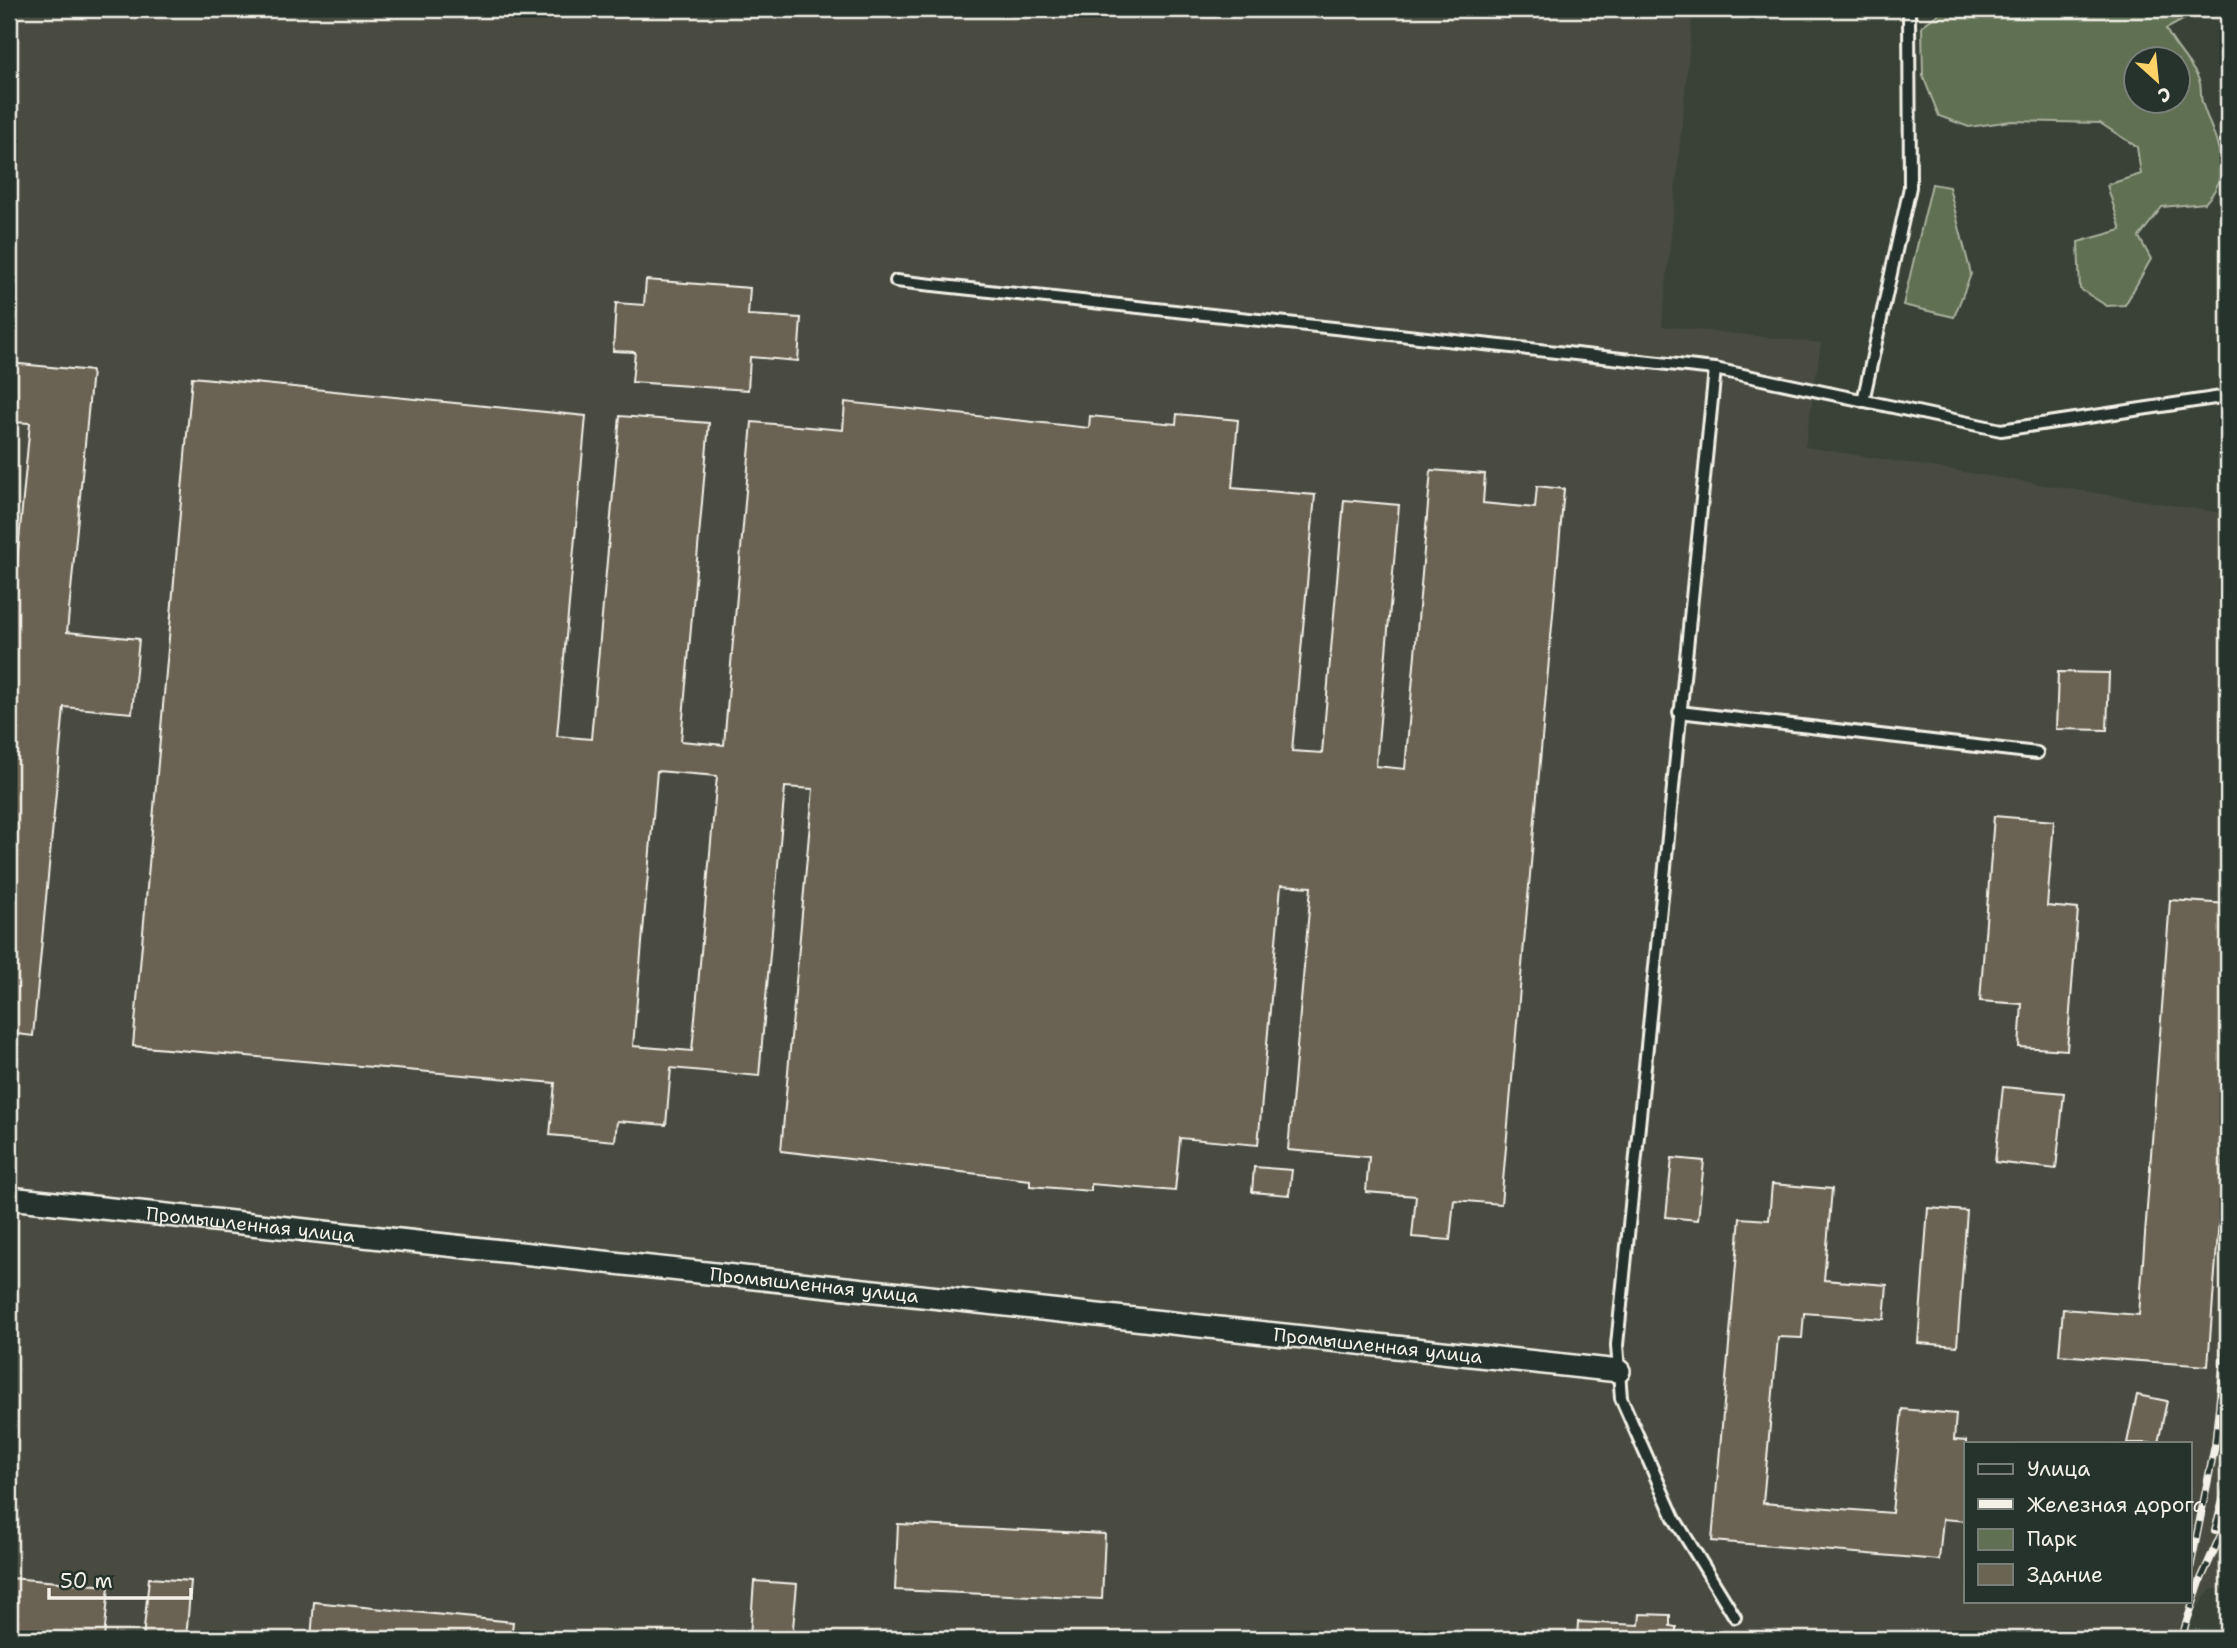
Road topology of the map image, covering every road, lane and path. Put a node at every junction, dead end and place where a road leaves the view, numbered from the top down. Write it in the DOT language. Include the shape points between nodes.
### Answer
graph roads {
  1 [pos="1908,10"];
  2 [pos="896,281"];
  3 [pos="1716,369"];
  4 [pos="2228,396"];
  5 [pos="1863,401"];
  6 [pos="1679,712"];
  7 [pos="2038,753"];
  8 [pos="9,1198"];
  9 [pos="1619,1371"];
  10 [pos="1734,1617"];
  1 -- 5 [label="lane" via="1910,187"];
  2 -- 3 [label="lane"];
  3 -- 5 [label="lane"];
  3 -- 6 [label="lane"];
  4 -- 5 [label="lane" via="2001,430"];
  6 -- 7 [label="lane"];
  6 -- 9 [label="lane" via="1617,1345"];
  8 -- 9 [label="street, Промышленная улица"];
  9 -- 10 [label="lane" via="1620,1398 1674,1518"];
}
